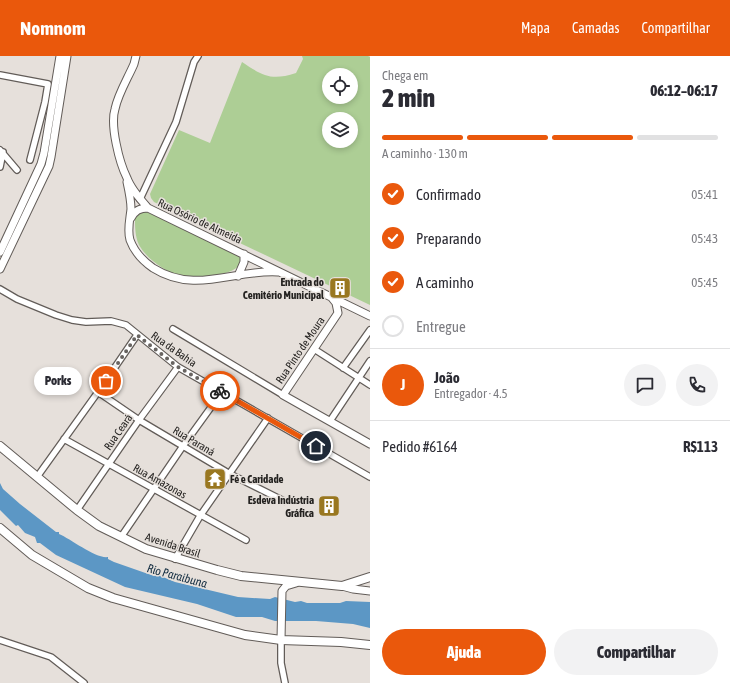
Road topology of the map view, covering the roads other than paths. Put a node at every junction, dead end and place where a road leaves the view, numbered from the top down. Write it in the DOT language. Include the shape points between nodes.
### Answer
graph roads {
  1 [pos="60,56"];
  2 [pos="67,56"];
  3 [pos="136,56"];
  4 [pos="198,56"];
  5 [pos="0,75"];
  6 [pos="1,151"];
  7 [pos="30,160"];
  8 [pos="0,166"];
  9 [pos="17,170"];
  10 [pos="127,178"];
  11 [pos="144,188"];
  12 [pos="140,199"];
  13 [pos="150,210"];
  14 [pos="131,218"];
  15 [pos="13,234"];
  16 [pos="0,252"];
  17 [pos="244,254"];
  18 [pos="0,269"];
  19 [pos="282,272"];
  20 [pos="238,276"];
  21 [pos="0,289"];
  22 [pos="330,296"];
  23 [pos="357,309"];
  24 [pos="338,313"];
  25 [pos="370,316"];
  26 [pos="173,329"];
  27 [pos="370,330"];
  28 [pos="137,335"];
  29 [pos="314,349"];
  30 [pos="370,361"];
  31 [pos="178,367"];
  32 [pos="343,368"];
  33 [pos="359,377"];
  34 [pos="370,385"];
  35 [pos="98,392"];
  36 [pos="222,392"];
  37 [pos="283,395"];
  38 [pos="268,418"];
  39 [pos="139,420"];
  40 [pos="330,421"];
  41 [pos="64,439"];
  42 [pos="370,444"];
  43 [pos="0,446"];
  44 [pos="183,446"];
  45 [pos="108,464"];
  46 [pos="230,474"];
  47 [pos="370,477"];
  48 [pos="37,478"];
  49 [pos="154,490"];
  50 [pos="284,501"];
  51 [pos="77,510"];
  52 [pos="200,516"];
  53 [pos="0,528"];
  54 [pos="121,537"];
  55 [pos="246,540"];
  56 [pos="176,559"];
  57 [pos="370,577"];
  58 [pos="306,583"];
  59 [pos="342,586"];
  60 [pos="370,591"];
  61 [pos="281,636"];
  62 [pos="0,640"];
  63 [pos="370,645"];
  64 [pos="84,683"];
  65 [pos="285,683"];
  1 -- 15 [label="main road" via="41,164"];
  2 -- 15 [label="main road" via="49,166"];
  3 -- 10 [label="main road, Rua Osório de Almeida" via="115,108 112,123"];
  4 -- 11 [label="street" via="176,122"];
  5 -- 7 [label="street" via="48,84"];
  6 -- 8 [label="street"];
  6 -- 9 [label="street"];
  10 -- 12 [label="main road, Rua Osório de Almeida"];
  10 -- 14 [label="main road"];
  11 -- 12 [label="street"];
  11 -- 13 [label="street"];
  12 -- 13 [label="main road, Rua Osório de Almeida"];
  12 -- 14 [label="main road"];
  13 -- 14 [label="main road" via="139,209"];
  13 -- 17 [label="main road, Rua Osório de Almeida"];
  14 -- 20 [label="main road" via="129,232 134,248 143,260 156,270 191,281"];
  15 -- 16 [label="main road"];
  15 -- 18 [label="main road"];
  17 -- 19 [label="main road, Rua Osório de Almeida"];
  17 -- 20 [label="main road" via="244,262"];
  19 -- 20 [label="main road"];
  19 -- 22 [label="main road, Rua Osório de Almeida"];
  21 -- 28 [label="street, Rua da Bahia" via="56,315 86,322 111,321 126,325"];
  22 -- 23 [label="main road, Rua Osório de Almeida"];
  22 -- 24 [label="main road, Rua Pinto de Moura" via="336,303"];
  23 -- 24 [label="main road" via="347,309"];
  23 -- 25 [label="main road, Rua Osório de Almeida"];
  24 -- 29 [label="main road, Rua Pinto de Moura"];
  26 -- 37 [label="street, Rua da Bahia"];
  27 -- 32 [label="street"];
  28 -- 31 [label="street, Rua da Bahia"];
  28 -- 35 [label="street"];
  29 -- 32 [label="street"];
  29 -- 37 [label="main road, Rua Pinto de Moura"];
  30 -- 33 [label="street"];
  31 -- 36 [label="street, Rua da Bahia"];
  31 -- 39 [label="street, Rua Ceará"];
  32 -- 33 [label="street"];
  33 -- 34 [label="street"];
  33 -- 40 [label="street"];
  35 -- 39 [label="street, Rua Paraná"];
  35 -- 41 [label="street"];
  36 -- 38 [label="street, Rua da Bahia"];
  36 -- 44 [label="street"];
  37 -- 40 [label="main road, Rua da Bahia"];
  38 -- 46 [label="street"];
  38 -- 47 [label="street, Rua da Bahia"];
  39 -- 44 [label="street, Rua Paraná"];
  39 -- 45 [label="street, Rua Ceará"];
  40 -- 42 [label="main road, Rua da Bahia"];
  41 -- 45 [label="street, Rua Amazonas"];
  41 -- 48 [label="street"];
  43 -- 48 [label="highway, Avenida Brasil"];
  44 -- 46 [label="street, Rua Paraná"];
  44 -- 49 [label="street"];
  45 -- 49 [label="street, Rua Amazonas"];
  45 -- 51 [label="street, Rua Ceará"];
  46 -- 50 [label="street, Rua Paraná"];
  46 -- 52 [label="street"];
  48 -- 51 [label="highway, Avenida Brasil"];
  49 -- 52 [label="street, Rua Amazonas"];
  49 -- 54 [label="street"];
  51 -- 54 [label="highway, Avenida Brasil" via="99,526"];
  52 -- 55 [label="street, Rua Amazonas"];
  52 -- 56 [label="street"];
  53 -- 61 [label="highway" via="38,558 88,588 107,596 237,633"];
  54 -- 56 [label="highway, Avenida Brasil"];
  56 -- 58 [label="highway, Avenida Brasil" via="241,576"];
  57 -- 59 [label="highway"];
  58 -- 59 [label="highway, Avenida Brasil"];
  58 -- 61 [label="main road" via="289,584 282,591"];
  59 -- 60 [label="main road, Avenida Brasil"];
  61 -- 63 [label="highway"];
  61 -- 65 [label="street" via="281,663"];
  62 -- 64 [label="street" via="51,657"];
}
